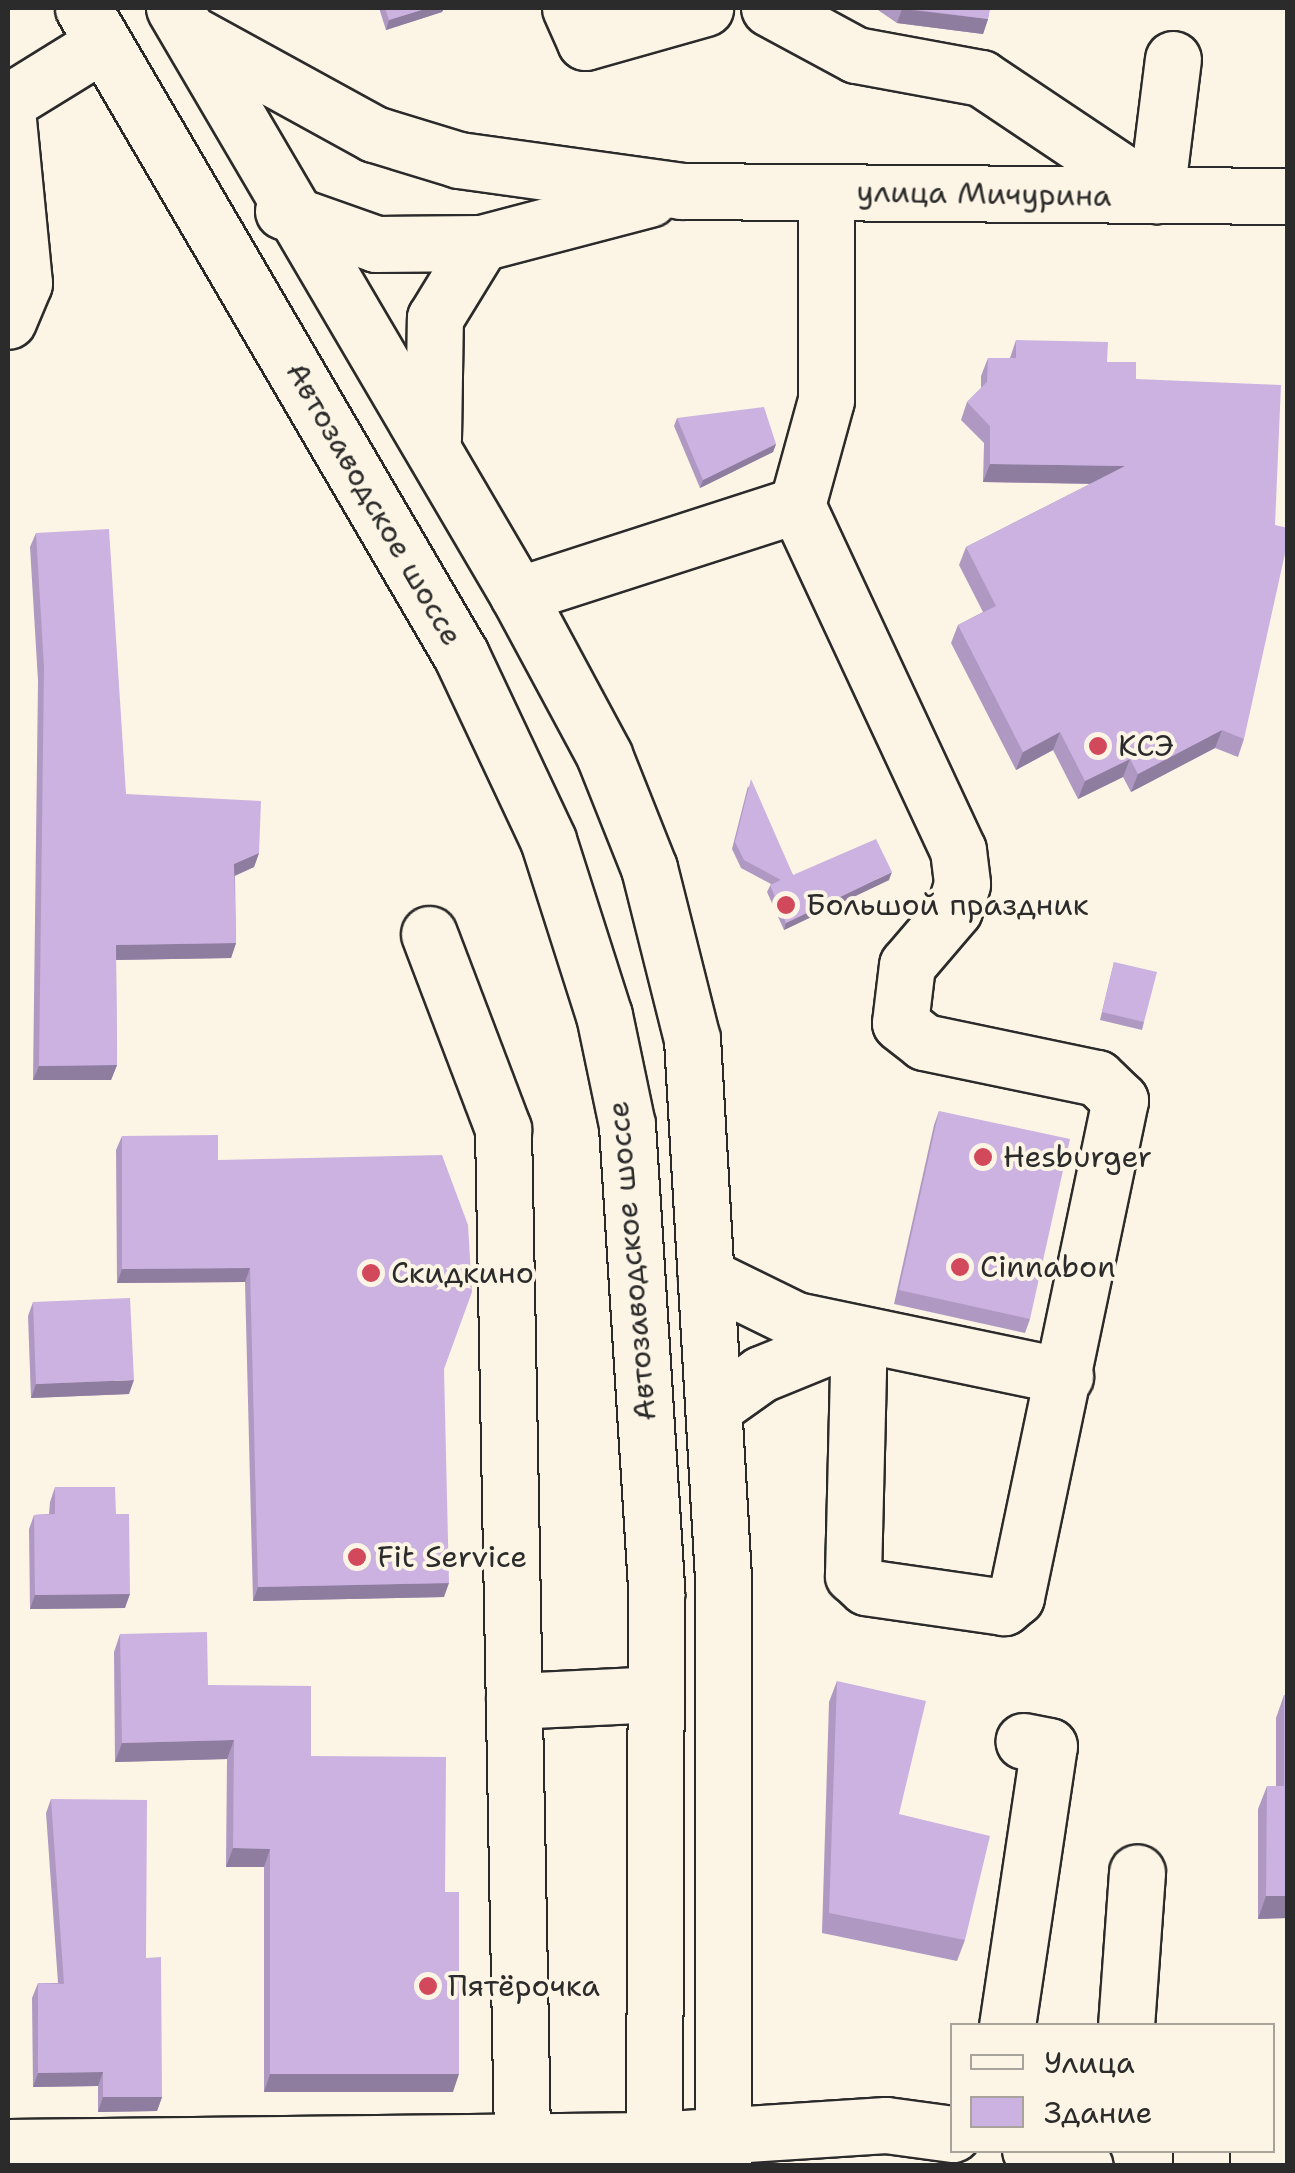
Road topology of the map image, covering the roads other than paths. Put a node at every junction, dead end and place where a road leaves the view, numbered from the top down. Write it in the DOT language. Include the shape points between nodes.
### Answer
graph roads {
  1 [pos="570,8"];
  2 [pos="705,8"];
  3 [pos="769,8"];
  4 [pos="181,20"];
  5 [pos="92,26"];
  6 [pos="1173,59"];
  7 [pos="8,102"];
  8 [pos="8,120"];
  9 [pos="153,130"];
  10 [pos="681,191"];
  11 [pos="826,192"];
  12 [pos="1156,196"];
  13 [pos="1288,196"];
  14 [pos="297,219"];
  15 [pos="481,243"];
  16 [pos="8,321"];
  17 [pos="434,444"];
  18 [pos="796,504"];
  19 [pos="518,595"];
  20 [pos="429,934"];
  21 [pos="706,1276"];
  22 [pos="858,1334"];
  23 [pos="1065,1376"];
  24 [pos="713,1408"];
  25 [pos="656,1694"];
  26 [pos="514,1702"];
  27 [pos="1023,1741"];
  28 [pos="1137,1872"];
  29 [pos="1007,2023"];
  30 [pos="1126,2023"];
  31 [pos="950,2134"];
  32 [pos="522,2141"];
  33 [pos="8,2147"];
  34 [pos="723,2150"];
  35 [pos="654,2153"];
  36 [pos="1040,2153"];
  37 [pos="428,2154"];
  38 [pos="107,2156"];
  39 [pos="1085,2166"];
  1 -- 2 [label="main road" via="585,42"];
  3 -- 12 [label="main road" via="856,55 981,78"];
  4 -- 10 [label="main road, улица Мичурина" via="374,134 459,160"];
  4 -- 14 [label="main road"];
  5 -- 7 [label="main road"];
  5 -- 9 [label="main road, Автозаводское шоссе"];
  6 -- 12 [label="main road"];
  8 -- 16 [label="main road" via="24,283"];
  9 -- 14 [label="main road, улица Мичурина"];
  9 -- 25 [label="main road, Автозаводское шоссе" via="405,550 500,737 574,911 626,1124"];
  10 -- 11 [label="main road, улица Мичурина"];
  10 -- 15 [label="main road, улица Мичурина"];
  11 -- 12 [label="main road, улица Мичурина"];
  11 -- 18 [label="main road" via="826,400"];
  12 -- 13 [label="main road, улица Мичурина"];
  14 -- 15 [label="main road, улица Мичурина" via="376,244"];
  14 -- 17 [label="main road"];
  15 -- 17 [label="main road" via="432,333"];
  17 -- 19 [label="main road"];
  18 -- 19 [label="main road"];
  18 -- 23 [label="main road" via="958,850 954,910 907,964 900,1023 924,1042 1097,1078 1120,1100"];
  19 -- 21 [label="main road" via="604,755 649,868 692,1039"];
  20 -- 26 [label="main road" via="504,1128"];
  21 -- 22 [label="main road" via="777,1313"];
  21 -- 24 [label="main road"];
  22 -- 23 [label="main road"];
  22 -- 23 [label="main road" via="850,1560 866,1588 987,1610 1016,1597"];
  22 -- 24 [label="main road" via="762,1374"];
  24 -- 34 [label="main road" via="722,1579"];
  25 -- 26 [label="main road"];
  25 -- 35 [label="main road, Автозаводское шоссе"];
  26 -- 32 [label="main road"];
  27 -- 29 [label="main road" via="1049,1746"];
  28 -- 30 [label="main road"];
  31 -- 34 [label="main road" via="886,2125"];
  32 -- 35 [label="main road"];
  32 -- 37 [label="main road"];
  33 -- 38 [label="main road"];
  34 -- 35 [label="main road"];
  36 -- 39 [label="main road"];
  37 -- 38 [label="main road"];
}
